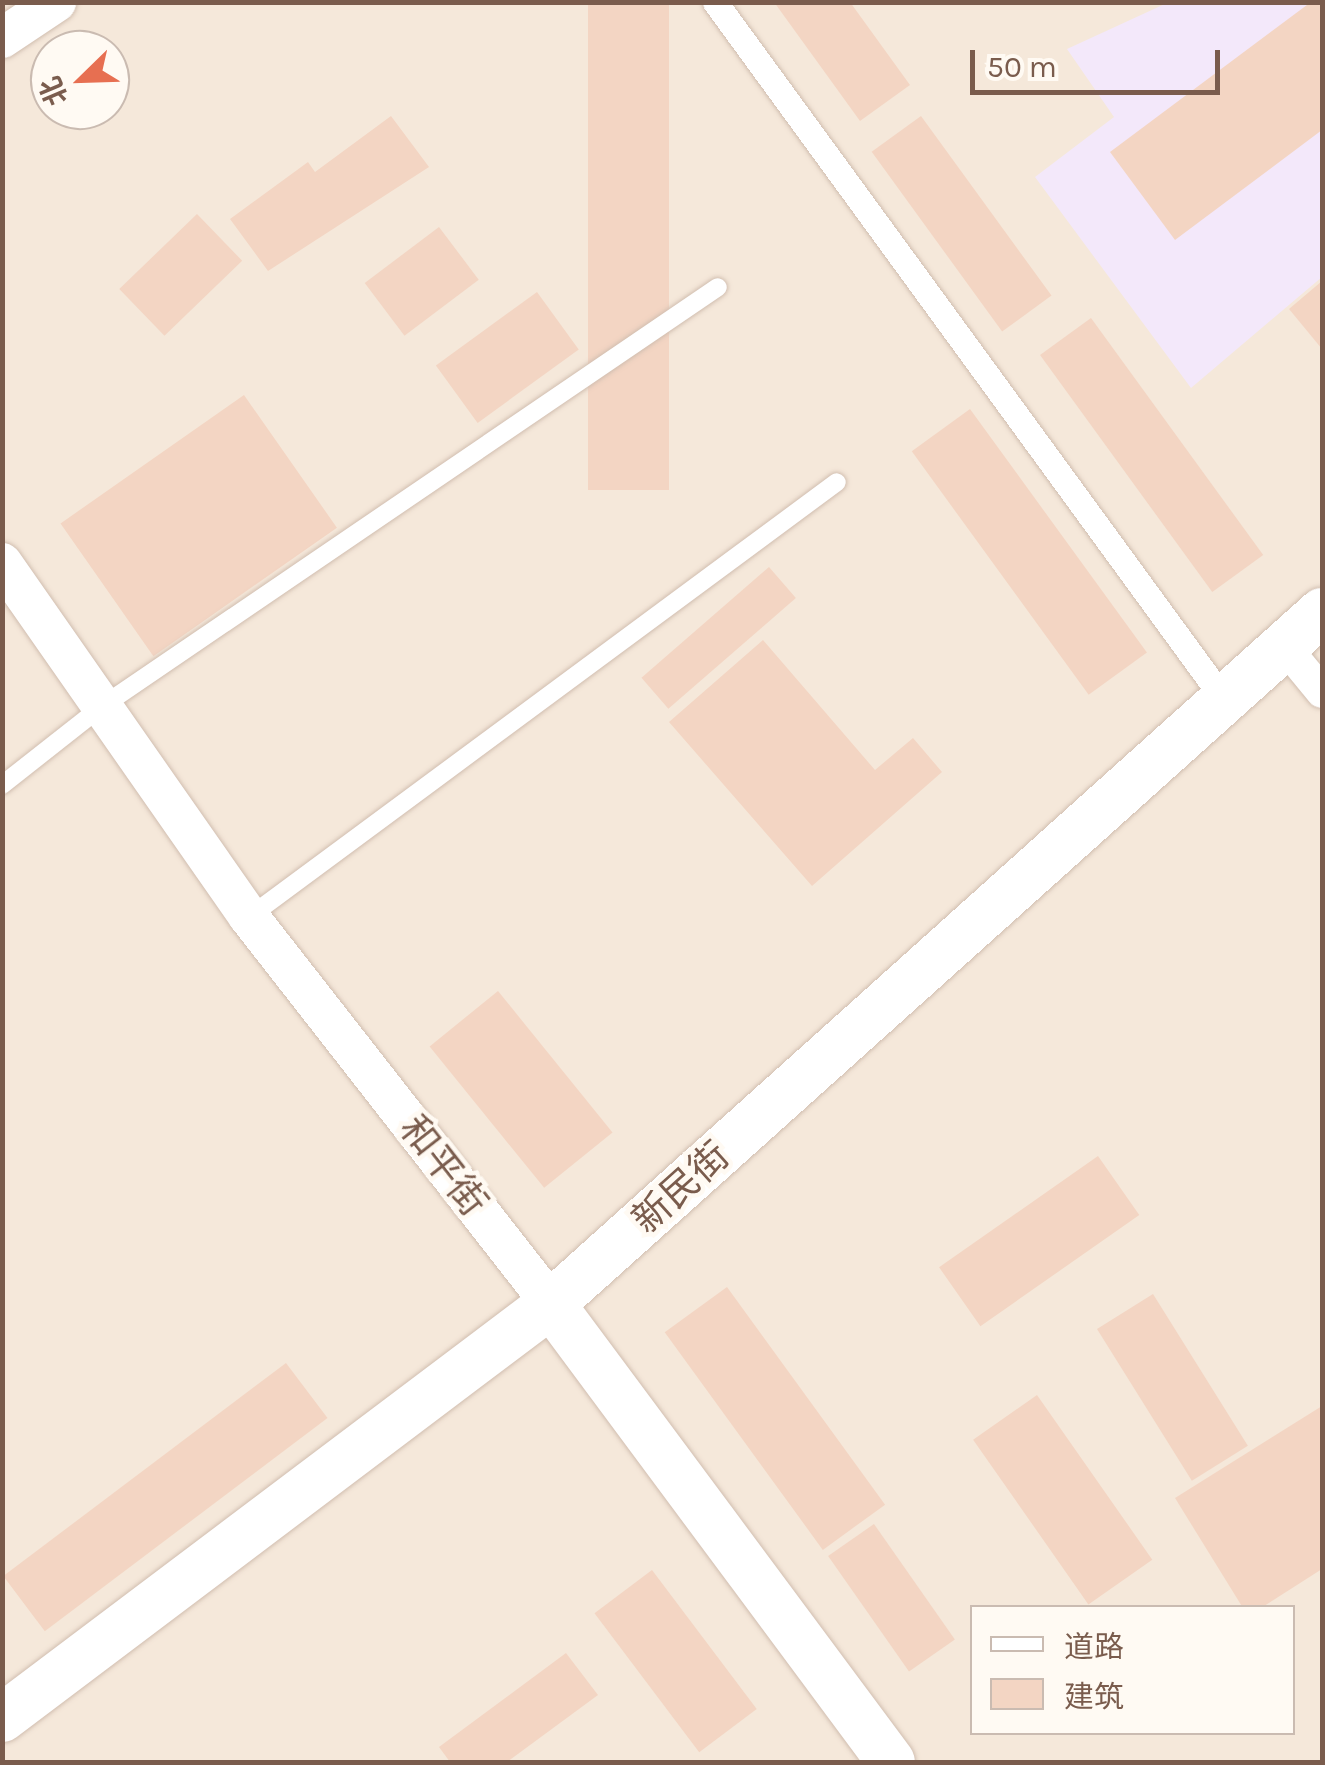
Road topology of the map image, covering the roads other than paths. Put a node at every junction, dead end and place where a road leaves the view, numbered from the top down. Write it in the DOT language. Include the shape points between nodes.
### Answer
graph roads {
  1 [pos="56,2"];
  2 [pos="715,2"];
  3 [pos="2,38"];
  4 [pos="718,287"];
  5 [pos="837,482"];
  6 [pos="2,563"];
  7 [pos="1322,612"];
  8 [pos="1285,646"];
  9 [pos="1322,692"];
  10 [pos="1225,701"];
  11 [pos="102,708"];
  12 [pos="2,785"];
  13 [pos="249,917"];
  14 [pos="551,1304"];
  15 [pos="2,1718"];
  16 [pos="891,1762"];
  1 -- 3 [label="street"];
  2 -- 10 [label="street"];
  4 -- 11 [label="lane"];
  5 -- 13 [label="lane"];
  6 -- 11 [label="street, 和平街"];
  7 -- 8 [label="main road, 新民街"];
  8 -- 9 [label="street"];
  8 -- 10 [label="main road, 新民街"];
  10 -- 14 [label="main road, 新民街"];
  11 -- 12 [label="lane"];
  11 -- 13 [label="street, 和平街"];
  13 -- 14 [label="street, 和平街"];
  14 -- 15 [label="main road, 新民街"];
  14 -- 16 [label="main road, 和平街"];
}
